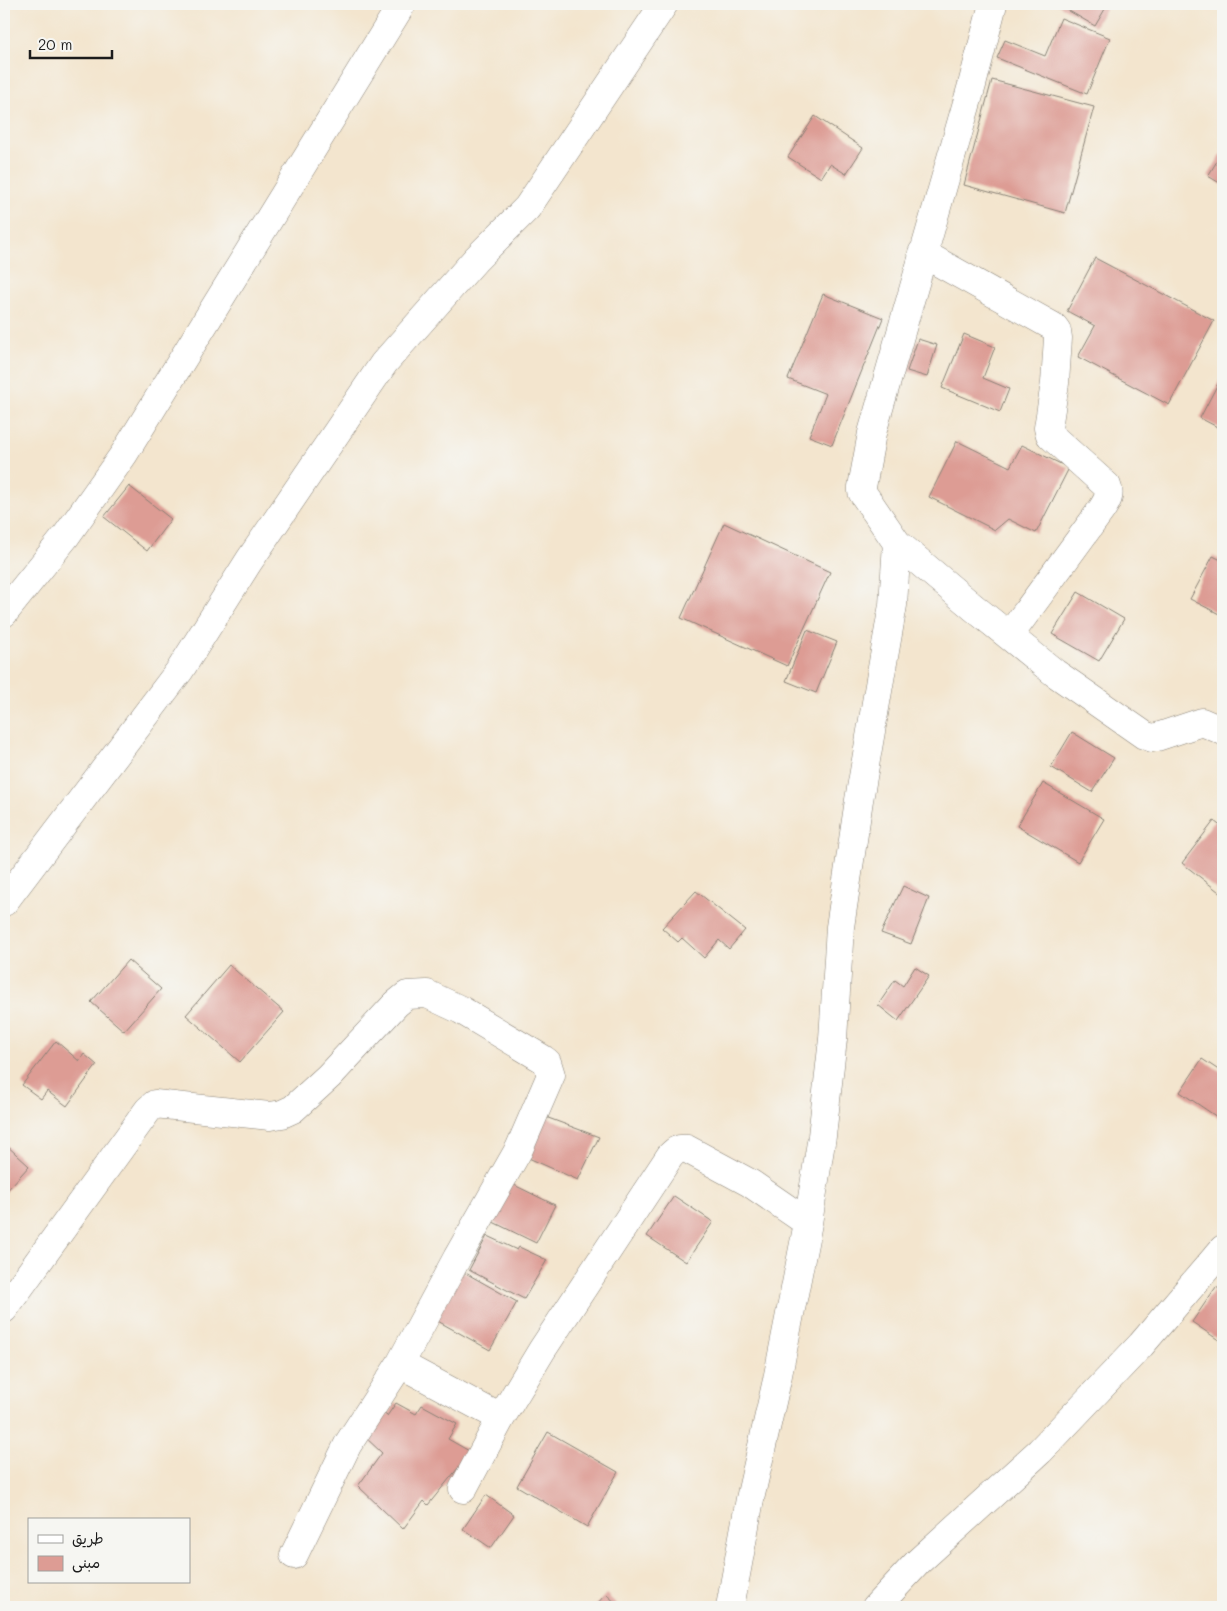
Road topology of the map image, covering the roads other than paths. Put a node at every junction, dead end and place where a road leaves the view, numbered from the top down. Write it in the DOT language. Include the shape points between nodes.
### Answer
graph roads {
  1 [pos="402,4"];
  2 [pos="664,4"];
  3 [pos="993,4"];
  4 [pos="922,253"];
  5 [pos="897,543"];
  6 [pos="4,613"];
  7 [pos="1009,636"];
  8 [pos="1223,731"];
  9 [pos="4,902"];
  10 [pos="808,1223"];
  11 [pos="1223,1249"];
  12 [pos="4,1309"];
  13 [pos="400,1364"];
  14 [pos="501,1418"];
  15 [pos="463,1489"];
  16 [pos="294,1556"];
  17 [pos="730,1607"];
  18 [pos="876,1607"];
  1 -- 6 [label="street" via="124,454 66,536"];
  2 -- 9 [label="street" via="527,208 476,259 384,363 249,560 180,670"];
  3 -- 4 [label="street"];
  4 -- 5 [label="street" via="872,434 862,487 862,492"];
  4 -- 7 [label="street" via="1054,326 1058,338 1048,428 1050,435 1108,486 1108,499 1102,509"];
  5 -- 7 [label="street"];
  5 -- 10 [label="street" via="893,606 858,800 840,928 833,1039"];
  7 -- 8 [label="street" via="1055,673 1144,735 1157,737 1202,722"];
  10 -- 14 [label="street" via="750,1184 687,1149 676,1150 547,1342"];
  10 -- 17 [label="street"];
  11 -- 18 [label="street" via="1141,1345 1040,1451 918,1562"];
  12 -- 13 [label="street" via="155,1104 270,1116 282,1114 293,1109 330,1076 396,1004 407,995 427,994 543,1059 550,1067 551,1075 518,1149"];
  13 -- 14 [label="street"];
  13 -- 16 [label="street" via="348,1444"];
  14 -- 15 [label="street"];
}
